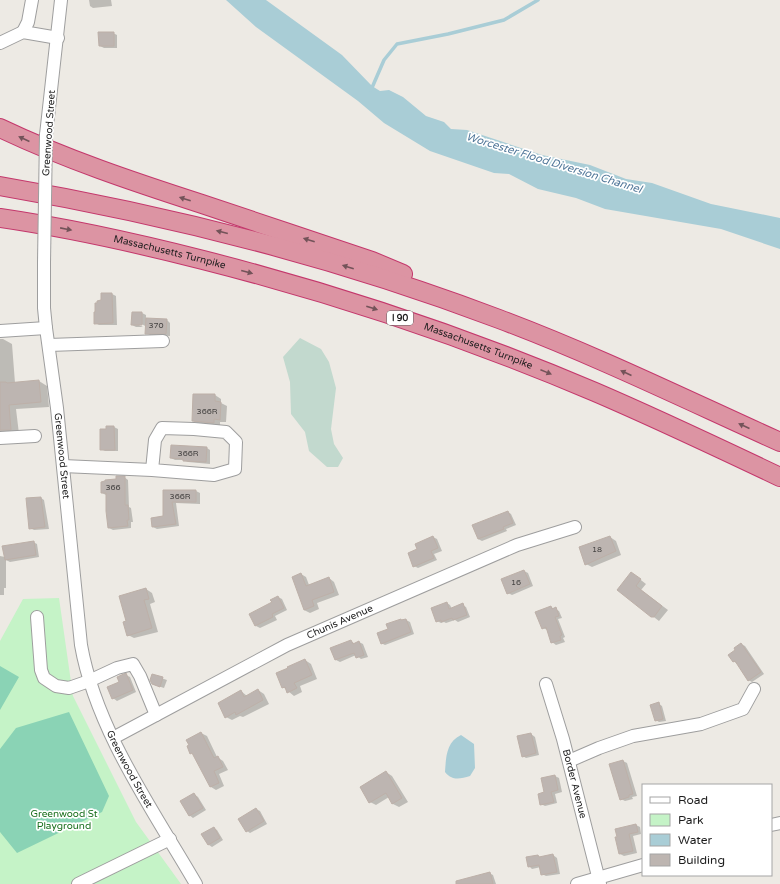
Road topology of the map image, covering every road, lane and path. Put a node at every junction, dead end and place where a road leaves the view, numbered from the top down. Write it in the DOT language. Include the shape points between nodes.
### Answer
graph roads {
  1 [pos="32,0"];
  2 [pos="62,0"];
  3 [pos="23,32"];
  4 [pos="58,38"];
  5 [pos="0,43"];
  6 [pos="0,128"];
  7 [pos="0,186"];
  8 [pos="0,218"];
  9 [pos="35,223"];
  10 [pos="0,224"];
  11 [pos="499,319"];
  12 [pos="46,328"];
  13 [pos="0,331"];
  14 [pos="163,341"];
  15 [pos="50,345"];
  16 [pos="35,436"];
  17 [pos="0,438"];
  18 [pos="780,442"];
  19 [pos="63,466"];
  20 [pos="152,470"];
  21 [pos="780,477"];
  22 [pos="575,527"];
  23 [pos="37,617"];
  24 [pos="89,681"];
  25 [pos="546,684"];
  26 [pos="754,689"];
  27 [pos="156,715"];
  28 [pos="113,738"];
  29 [pos="569,761"];
  30 [pos="170,839"];
  31 [pos="642,865"];
  32 [pos="599,881"];
  33 [pos="78,884"];
  34 [pos="196,884"];
  35 [pos="577,884"];
  1 -- 3 [label="street" via="28,22"];
  2 -- 4 [label="street, Greenwood Street"];
  3 -- 4 [label="street"];
  3 -- 5 [label="street"];
  4 -- 12 [label="street, Greenwood Street, bridge" via="46,135"];
  11 -- 6 [label="highway, one-way" via="443,291 372,261 161,191 34,144"];
  11 -- 7 [label="highway, one-way" via="355,269 245,238 153,216"];
  8 -- 9 [label="highway, Massachusetts Turnpike / I 90"];
  9 -- 10 [label="highway"];
  9 -- 21 [label="highway, Massachusetts Turnpike / I 90, one-way" via="230,267 316,290 424,326 595,392"];
  18 -- 11 [label="highway, one-way"];
  12 -- 13 [label="street"];
  12 -- 15 [label="street, Greenwood Street"];
  14 -- 15 [label="street"];
  15 -- 19 [label="street, Greenwood Street"];
  16 -- 17 [label="street"];
  19 -- 20 [label="street"];
  19 -- 24 [label="street, Greenwood Street" via="81,645"];
  20 -- 20 [label="street" via="214,475 235,469 236,442 226,432 162,428 155,440"];
  22 -- 27 [label="street, Chunis Avenue" via="517,545 287,645"];
  23 -- 24 [label="street" via="41,670 44,678 56,686 69,688"];
  24 -- 27 [label="street" via="116,668 133,664"];
  24 -- 28 [label="street, Greenwood Street"];
  25 -- 29 [label="street, Border Avenue"];
  26 -- 29 [label="street" via="743,709 701,724 633,736"];
  27 -- 28 [label="street, Chunis Avenue"];
  28 -- 30 [label="street, Greenwood Street"];
  29 -- 32 [label="street, Border Avenue"];
  30 -- 33 [label="street"];
  30 -- 34 [label="street, Greenwood Street"];
  31 -- 32 [label="street"];
  32 -- 35 [label="street"];
}
